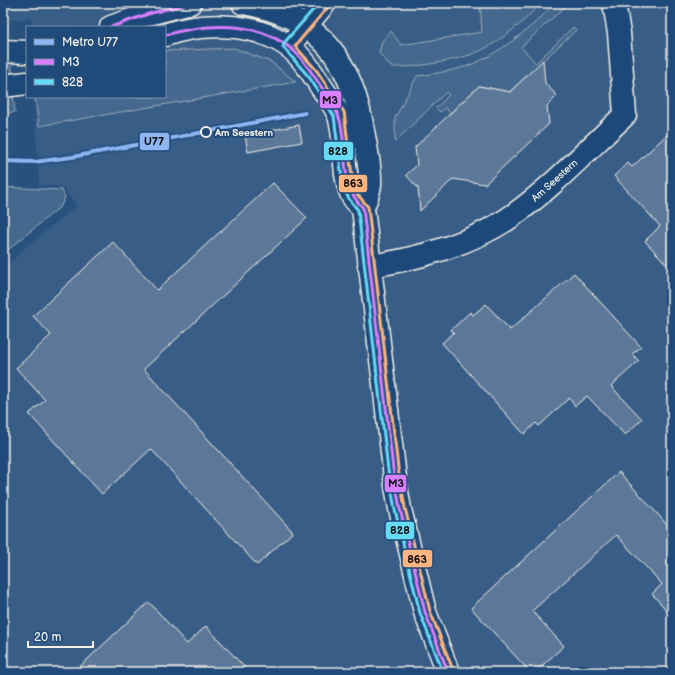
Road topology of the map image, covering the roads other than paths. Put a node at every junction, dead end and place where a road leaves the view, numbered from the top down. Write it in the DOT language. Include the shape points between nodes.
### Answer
graph roads {
  1 [pos="190,3"];
  2 [pos="243,3"];
  3 [pos="325,3"];
  4 [pos="614,3"];
  5 [pos="114,26"];
  6 [pos="307,26"];
  7 [pos="166,35"];
  8 [pos="288,46"];
  9 [pos="3,51"];
  10 [pos="26,52"];
  11 [pos="26,83"];
  12 [pos="3,86"];
  13 [pos="363,208"];
  14 [pos="369,266"];
  15 [pos="448,672"];
  1 -- 5 [label="street"];
  2 -- 6 [label="street" via="278,13"];
  3 -- 6 [label="street"];
  4 -- 14 [label="street, Am Seestern" via="619,33 625,114 542,192 511,217 478,235 420,257"];
  6 -- 8 [label="street"];
  6 -- 13 [label="street" via="326,42 344,68 355,91 370,184"];
  7 -- 8 [label="street" via="191,28 225,26 270,36"];
  8 -- 13 [label="street" via="313,74 339,114 348,185 353,197"];
  9 -- 10 [label="street"];
  11 -- 12 [label="street"];
  13 -- 14 [label="street"];
  14 -- 15 [label="street" via="400,509 426,612"];
}
